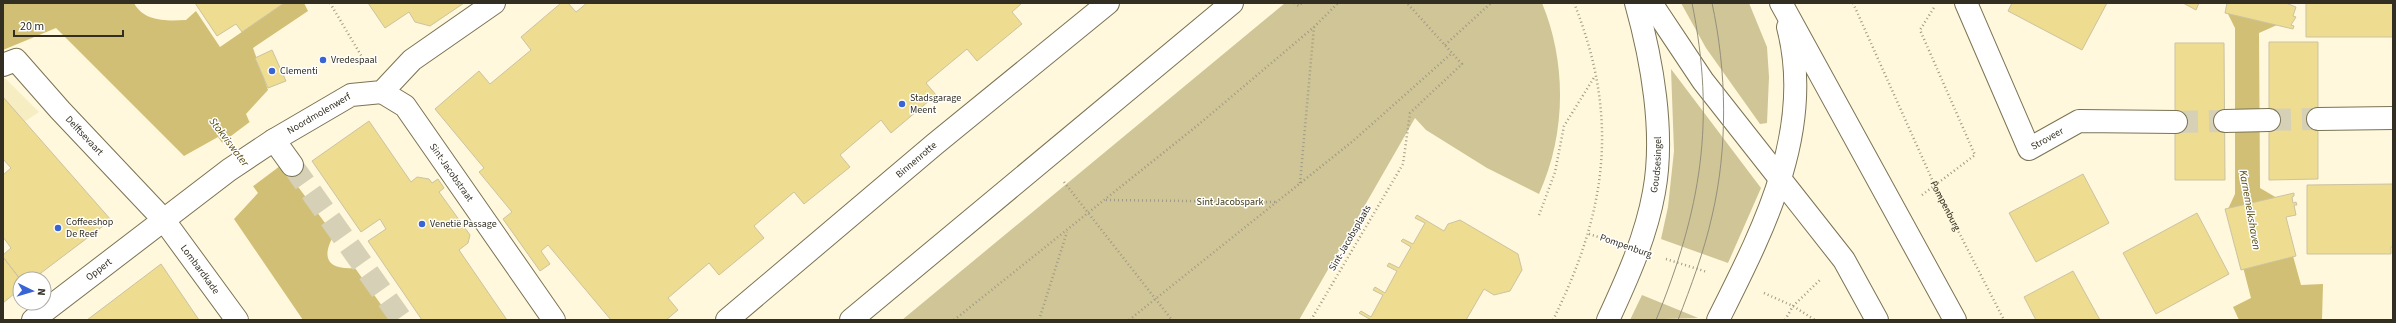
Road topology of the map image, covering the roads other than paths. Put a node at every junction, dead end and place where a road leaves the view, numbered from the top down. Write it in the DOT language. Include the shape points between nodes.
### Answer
graph roads {
  1 [pos="494,3"];
  2 [pos="1108,3"];
  3 [pos="1232,3"];
  4 [pos="1636,3"];
  5 [pos="1651,3"];
  6 [pos="1781,3"];
  7 [pos="1966,3"];
  8 [pos="3,65"];
  9 [pos="382,92"];
  10 [pos="2393,118"];
  11 [pos="2318,119"];
  12 [pos="2269,120"];
  13 [pos="2225,121"];
  14 [pos="2176,122"];
  15 [pos="273,141"];
  16 [pos="292,165"];
  17 [pos="1781,180"];
  18 [pos="164,219"];
  19 [pos="33,320"];
  20 [pos="237,320"];
  21 [pos="554,320"];
  22 [pos="727,320"];
  23 [pos="851,320"];
  24 [pos="1608,320"];
  25 [pos="1718,320"];
  26 [pos="1877,320"];
  27 [pos="1955,320"];
  1 -- 9 [label="street" via="412,60"];
  2 -- 22 [label="street, Binnenrotte" via="935,144"];
  3 -- 23 [label="street"];
  4 -- 24 [label="street, Goudsesingel" via="1654,84 1657,140 1654,190 1638,251"];
  5 -- 17 [label="street" via="1703,81"];
  6 -- 17 [label="street" via="1792,51 1795,86 1791,131"];
  6 -- 27 [label="street"];
  7 -- 14 [label="street, Stroveer" via="2029,149 2079,121"];
  8 -- 18 [label="street, Delftsevaart" via="16,60"];
  9 -- 15 [label="street, Noordmolenwerf" via="351,95"];
  9 -- 21 [label="street, Sint-Jacobstraat" via="405,106"];
  10 -- 11 [label="street"];
  12 -- 13 [label="street"];
  15 -- 16 [label="street"];
  15 -- 18 [label="street, Noordmolenwerf" via="229,170"];
  17 -- 25 [label="street" via="1738,281"];
  17 -- 26 [label="street" via="1844,260"];
  18 -- 19 [label="street, Oppert"];
  18 -- 20 [label="street, Lombardkade"];
}
